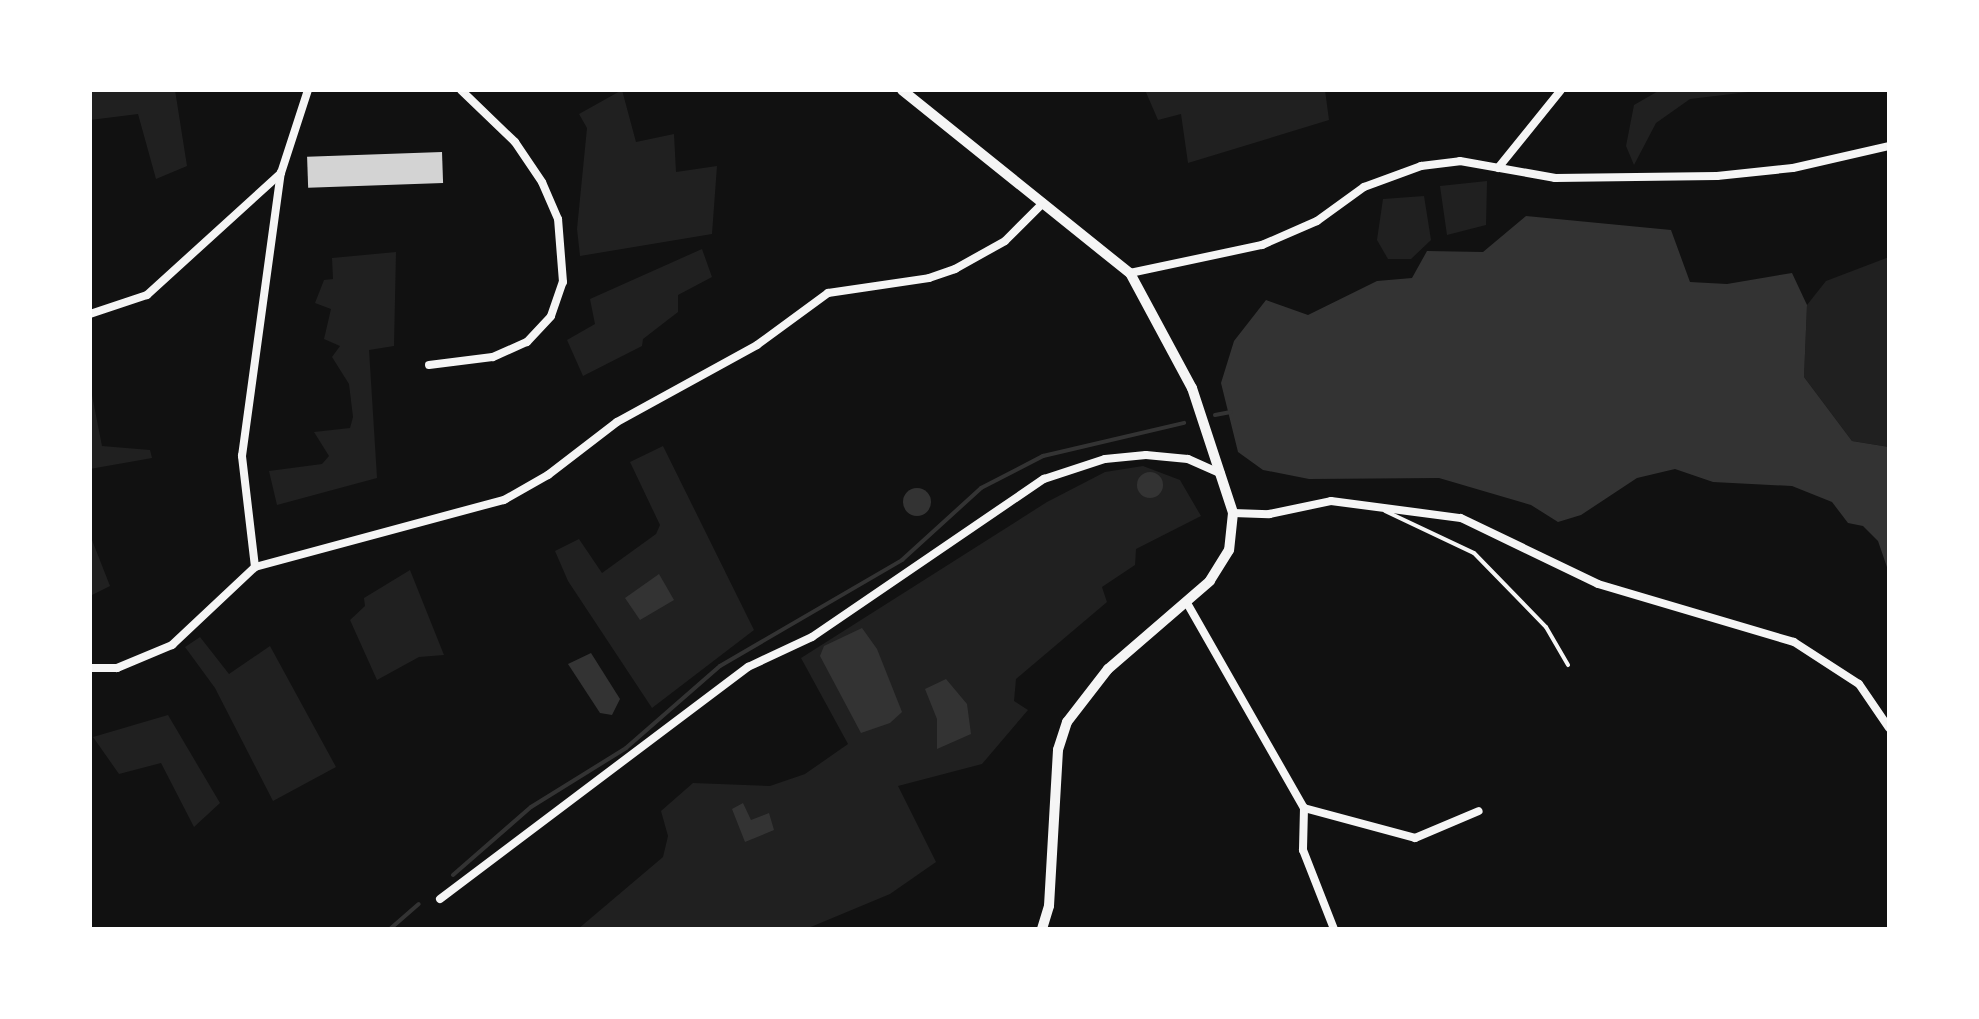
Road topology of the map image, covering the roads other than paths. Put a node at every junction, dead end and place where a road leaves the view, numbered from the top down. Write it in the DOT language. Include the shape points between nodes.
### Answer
graph roads {
  1 [pos="308,90"];
  2 [pos="461,90"];
  3 [pos="902,90"];
  4 [pos="1561,90"];
  5 [pos="1889,146"];
  6 [pos="1498,168"];
  7 [pos="281,173"];
  8 [pos="1043,203"];
  9 [pos="1130,273"];
  10 [pos="90,314"];
  11 [pos="429,365"];
  12 [pos="1225,476"];
  13 [pos="1383,509"];
  14 [pos="1233,513"];
  15 [pos="255,567"];
  16 [pos="1187,603"];
  17 [pos="1568,665"];
  18 [pos="90,668"];
  19 [pos="1889,728"];
  20 [pos="1304,808"];
  21 [pos="1479,811"];
  22 [pos="440,899"];
  23 [pos="1042,929"];
  24 [pos="1334,929"];
  1 -- 7 [label="street"];
  2 -- 11 [label="street" via="515,142 542,182 558,219 563,282 551,316 527,342 493,357"];
  3 -- 8 [label="street"];
  4 -- 6 [label="street"];
  5 -- 6 [label="street" via="1793,168 1717,176 1555,178"];
  6 -- 9 [label="street" via="1460,161 1421,166 1364,187 1317,221 1262,245"];
  7 -- 10 [label="street" via="147,295"];
  7 -- 15 [label="street" via="242,456"];
  8 -- 9 [label="street"];
  8 -- 15 [label="street" via="1005,241 955,269 929,278 828,293 757,345 617,422 548,475 504,500"];
  9 -- 12 [label="street" via="1192,388"];
  12 -- 14 [label="street"];
  12 -- 22 [label="street" via="1188,459 1146,455 1105,459 1044,479 812,637 748,667"];
  13 -- 14 [label="street" via="1331,501 1269,514"];
  13 -- 17 [label="lane" via="1474,553 1546,627"];
  13 -- 19 [label="street" via="1461,518 1598,584 1794,642 1859,684"];
  14 -- 16 [label="street" via="1223,563"];
  15 -- 18 [label="street" via="172,645 117,668"];
  16 -- 20 [label="street"];
  16 -- 23 [label="street" via="1108,669 1067,722 1058,750 1049,906"];
  20 -- 21 [label="street" via="1415,838"];
  20 -- 24 [label="street" via="1303,850"];
}
